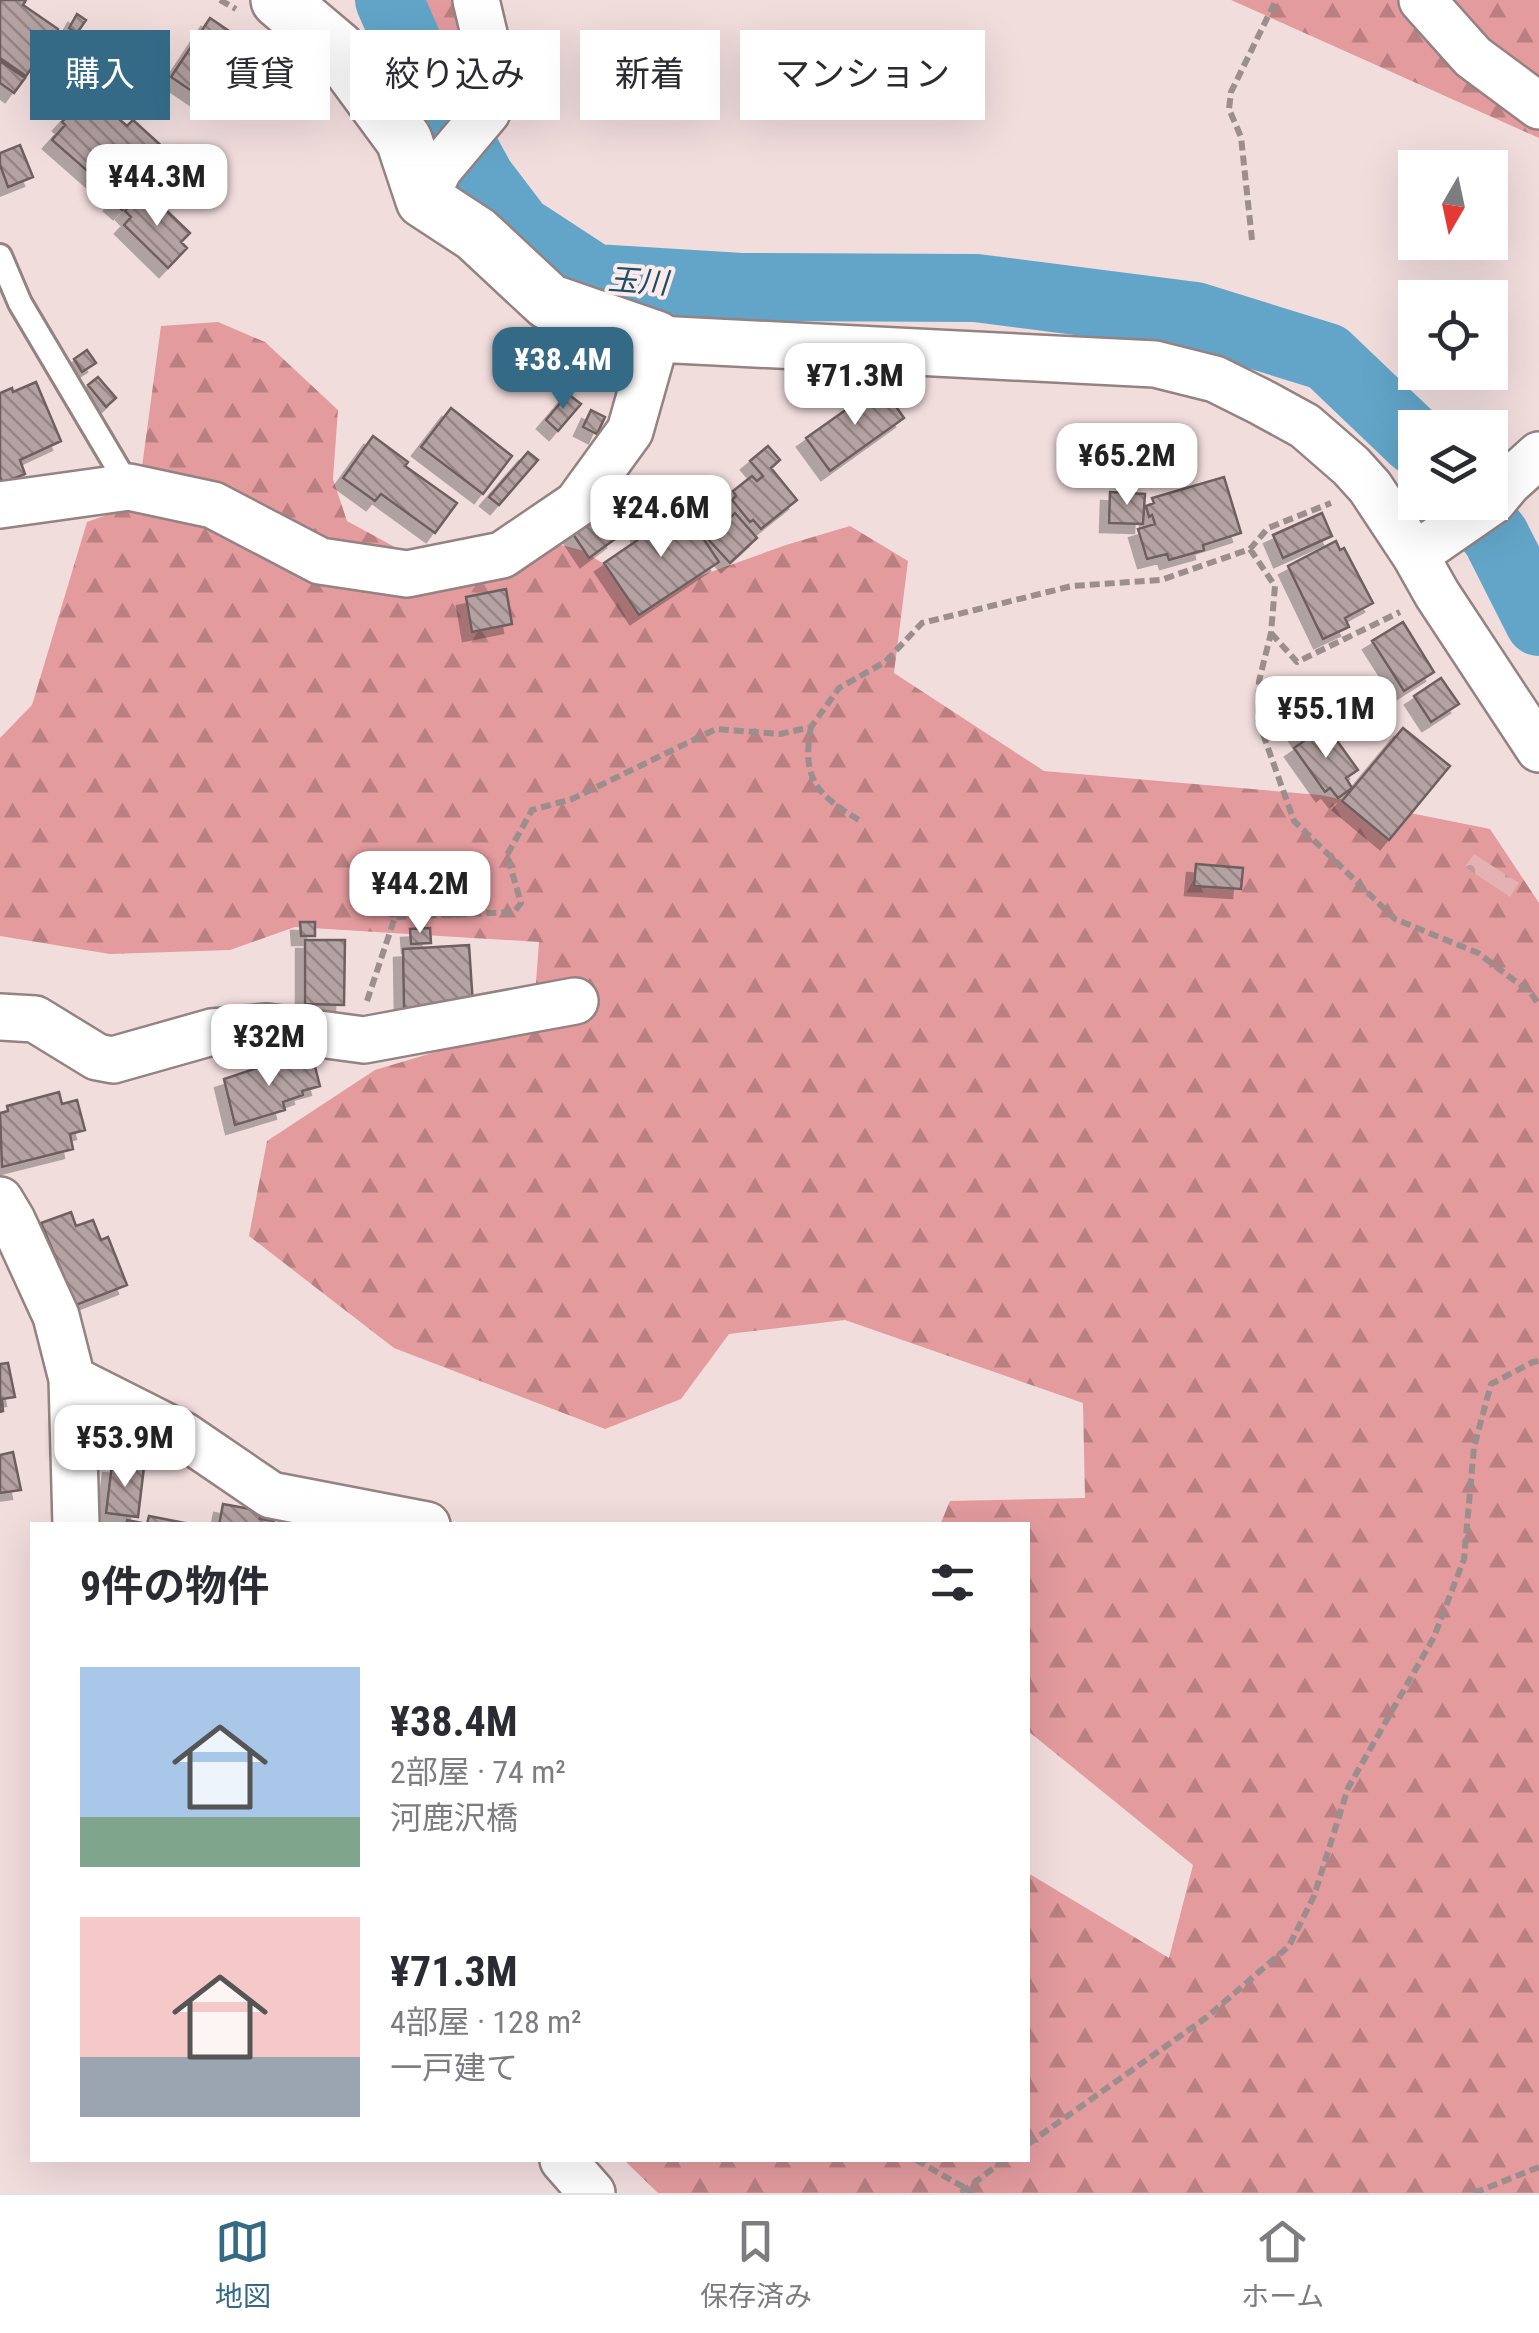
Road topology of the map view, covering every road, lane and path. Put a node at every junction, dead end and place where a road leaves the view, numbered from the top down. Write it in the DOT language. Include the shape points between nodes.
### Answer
graph roads {
  1 [pos="279,0"];
  2 [pos="476,0"];
  3 [pos="1276,0"];
  4 [pos="1422,0"];
  5 [pos="1539,106"];
  6 [pos="432,184"];
  7 [pos="1252,240"];
  8 [pos="0,256"];
  9 [pos="656,339"];
  10 [pos="1539,455"];
  11 [pos="128,487"];
  12 [pos="1370,487"];
  13 [pos="0,505"];
  14 [pos="1250,549"];
  15 [pos="1415,555"];
  16 [pos="1437,594"];
  17 [pos="1272,633"];
  18 [pos="811,727"];
  19 [pos="1539,749"];
  20 [pos="862,822"];
  21 [pos="575,1001"];
  22 [pos="1539,1005"];
  23 [pos="0,1018"];
  24 [pos="354,1038"];
  25 [pos="0,1200"];
  26 [pos="1539,1361"];
  27 [pos="72,1379"];
  28 [pos="76,1522"];
  29 [pos="411,1522"];
  30 [pos="1030,2143"];
  31 [pos="565,2162"];
  32 [pos="919,2162"];
  33 [pos="1001,2162"];
  34 [pos="1539,2167"];
  35 [pos="963,2190"];
  36 [pos="592,2193"];
  37 [pos="974,2193"];
  38 [pos="1474,2193"];
  1 -- 6 [label="street" via="337,49"];
  2 -- 6 [label="street" via="492,67 488,112"];
  3 -- 7 [label="path" via="1228,109 1242,137"];
  4 -- 5 [label="street" via="1474,57"];
  6 -- 9 [label="street" via="549,302"];
  8 -- 11 [label="lane" via="20,304"];
  9 -- 11 [label="street" via="630,431 577,504 502,555 408,574 320,561 213,505"];
  9 -- 12 [label="street" via="1155,364 1215,379 1305,426"];
  10 -- 15 [label="street" via="1478,511"];
  11 -- 13 [label="street"];
  12 -- 14 [label="path" via="1268,528"];
  12 -- 15 [label="street"];
  14 -- 17 [label="path" via="1275,586"];
  14 -- 18 [label="path" via="1161,580 1072,586 922,622 886,662 839,688"];
  15 -- 16 [label="street"];
  16 -- 17 [label="path" via="1298,662"];
  16 -- 19 [label="street"];
  17 -- 22 [label="path" via="1259,681 1258,720 1294,821 1395,919 1478,953"];
  18 -- 20 [label="path" via="806,755 815,785"];
  18 -- 24 [label="path" via="780,734 716,729 572,799 532,810 507,855 521,903 514,912 395,917"];
  21 -- 24 [label="street"];
  23 -- 24 [label="street" via="35,1020 113,1060 212,1032 267,1026"];
  25 -- 27 [label="street" via="56,1316"];
  26 -- 30 [label="path" via="1491,1384 1474,1447 1464,1559 1434,1637 1348,1788 1314,1896 1288,1946 1207,2017"];
  27 -- 28 [label="street"];
  27 -- 29 [label="street" via="184,1435 270,1494"];
  31 -- 36 [label="street"];
  32 -- 35 [label="path"];
  33 -- 35 [label="path"];
  34 -- 38 [label="path"];
  35 -- 37 [label="path"];
}
